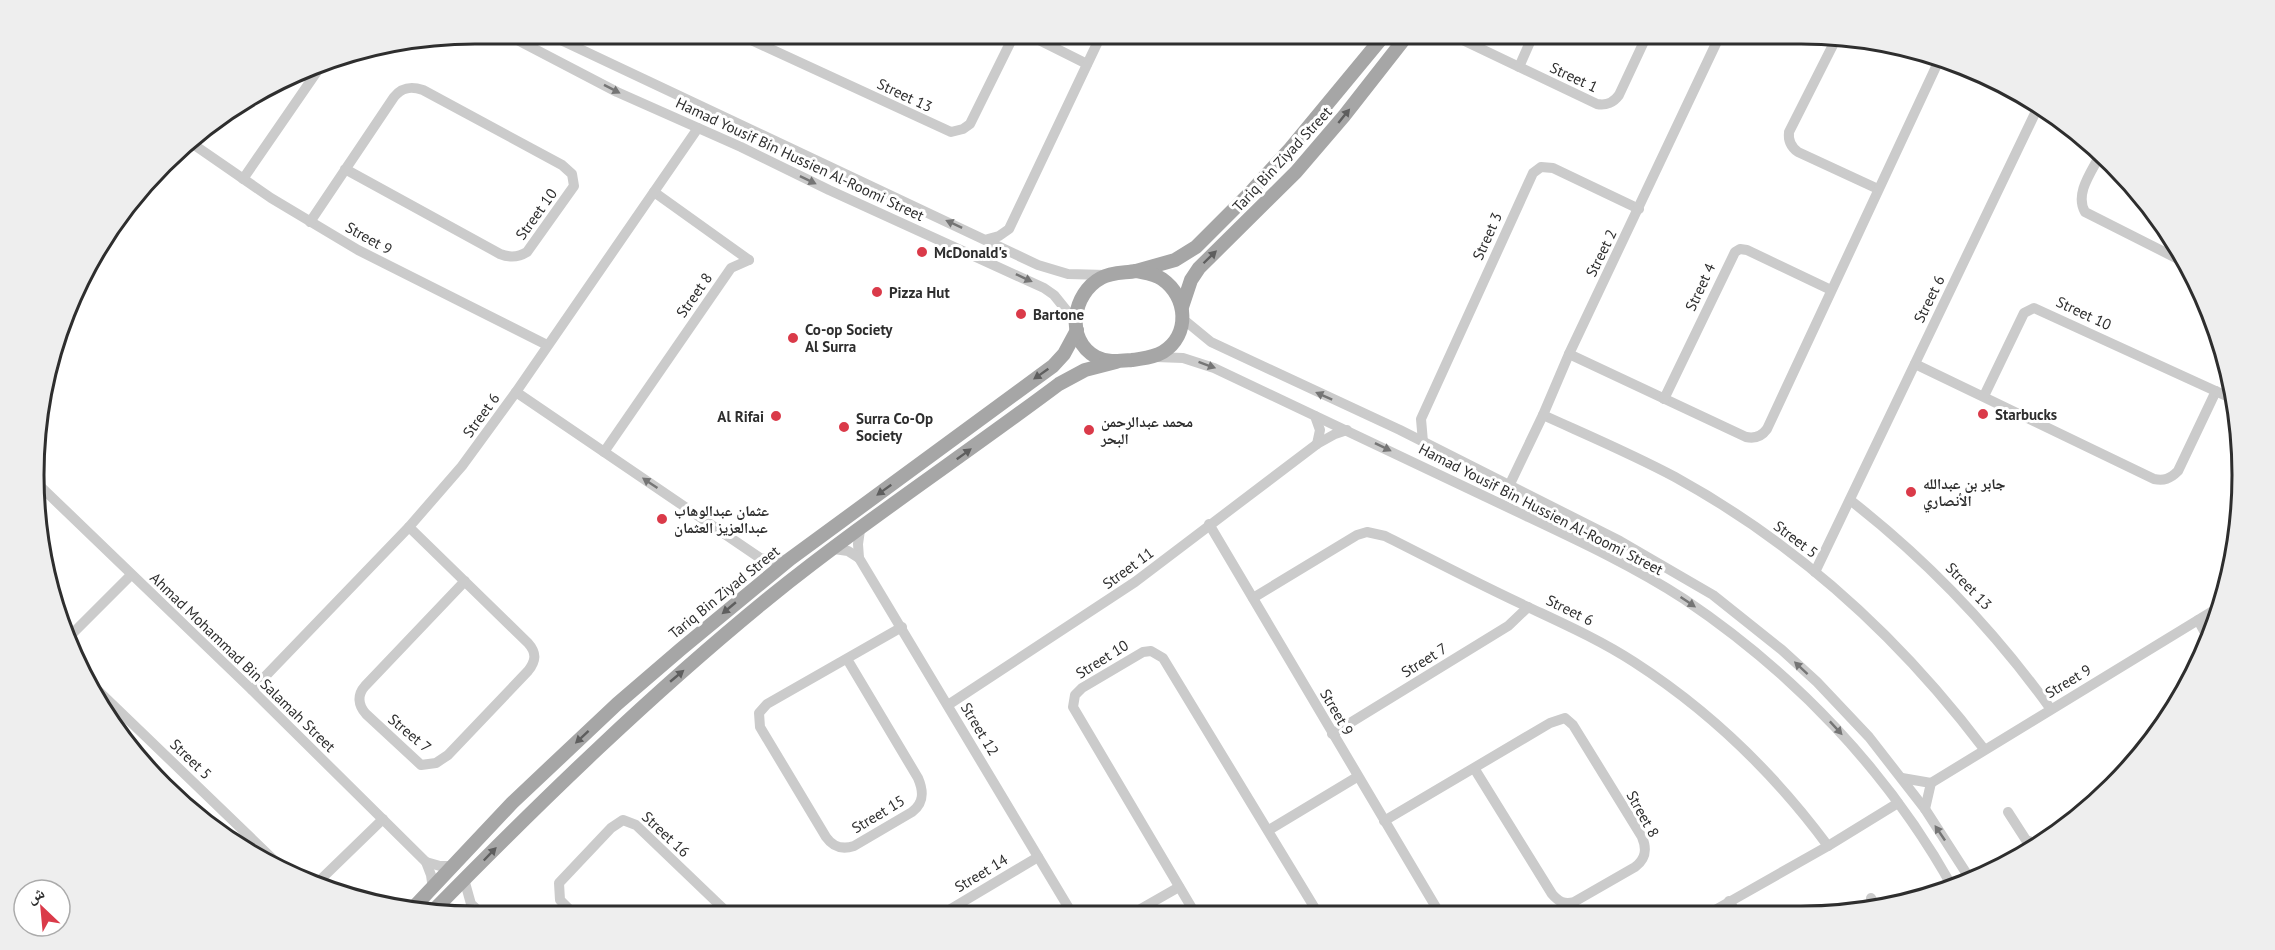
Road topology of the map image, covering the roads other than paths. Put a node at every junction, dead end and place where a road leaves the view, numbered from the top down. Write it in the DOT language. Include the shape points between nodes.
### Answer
graph roads {
  1 [pos="526,44"];
  2 [pos="567,44"];
  3 [pos="569,44"];
  4 [pos="759,44"];
  5 [pos="1010,44"];
  6 [pos="1047,44"];
  7 [pos="1097,44"];
  8 [pos="1377,44"];
  9 [pos="1400,44"];
  10 [pos="1471,44"];
  11 [pos="1529,44"];
  12 [pos="1643,44"];
  13 [pos="1716,44"];
  14 [pos="1833,45"];
  15 [pos="592,55"];
  16 [pos="555,59"];
  17 [pos="1087,64"];
  18 [pos="1937,65"];
  19 [pos="1519,67"];
  20 [pos="315,74"];
  21 [pos="582,74"];
  22 [pos="2035,113"];
  23 [pos="698,128"];
  24 [pos="196,146"];
  25 [pos="2097,162"];
  26 [pos="345,169"];
  27 [pos="243,179"];
  28 [pos="1878,189"];
  29 [pos="654,192"];
  30 [pos="1639,208"];
  31 [pos="310,222"];
  32 [pos="1009,229"];
  33 [pos="988,239"];
  34 [pos="1015,253"];
  35 [pos="2172,256"];
  36 [pos="1136,272"];
  37 [pos="1107,275"];
  38 [pos="1831,290"];
  39 [pos="1183,313"];
  40 [pos="1076,325"];
  41 [pos="547,345"];
  42 [pos="1569,354"];
  43 [pos="1149,358"];
  44 [pos="1116,362"];
  45 [pos="1915,364"];
  46 [pos="1269,370"];
  47 [pos="1260,390"];
  48 [pos="2216,391"];
  49 [pos="516,392"];
  50 [pos="2224,395"];
  51 [pos="1984,396"];
  52 [pos="1664,399"];
  53 [pos="1543,415"];
  54 [pos="1316,416"];
  55 [pos="1421,419"];
  56 [pos="1347,430"];
  57 [pos="1400,430"];
  58 [pos="1423,442"];
  59 [pos="1317,444"];
  60 [pos="604,452"];
  61 [pos="1509,486"];
  62 [pos="44,494"];
  63 [pos="1850,500"];
  64 [pos="1209,525"];
  65 [pos="409,527"];
  66 [pos="860,530"];
  67 [pos="834,549"];
  68 [pos="859,558"];
  69 [pos="790,559"];
  70 [pos="1815,572"];
  71 [pos="131,575"];
  72 [pos="465,581"];
  73 [pos="1252,598"];
  74 [pos="1528,607"];
  75 [pos="1729,607"];
  76 [pos="2209,613"];
  77 [pos="2198,620"];
  78 [pos="1716,622"];
  79 [pos="1749,623"];
  80 [pos="902,627"];
  81 [pos="2203,629"];
  82 [pos="73,633"];
  83 [pos="1736,638"];
  84 [pos="847,659"];
  85 [pos="642,682"];
  86 [pos="252,690"];
  87 [pos="103,695"];
  88 [pos="655,695"];
  89 [pos="948,705"];
  90 [pos="2050,708"];
  91 [pos="1332,734"];
  92 [pos="1984,749"];
  93 [pos="1474,768"];
  94 [pos="1358,777"];
  95 [pos="1902,778"];
  96 [pos="1931,783"];
  97 [pos="512,803"];
  98 [pos="1898,803"];
  99 [pos="1925,809"];
  100 [pos="2008,812"];
  101 [pos="524,818"];
  102 [pos="383,819"];
  103 [pos="1384,821"];
  104 [pos="1269,830"];
  105 [pos="2029,841"];
  106 [pos="1828,846"];
  107 [pos="267,853"];
  108 [pos="1038,857"];
  109 [pos="426,862"];
  110 [pos="455,866"];
  111 [pos="1966,873"];
  112 [pos="322,878"];
  113 [pos="465,879"];
  114 [pos="1948,880"];
  115 [pos="1179,886"];
  116 [pos="433,889"];
  117 [pos="445,899"];
  118 [pos="1729,901"];
  119 [pos="418,903"];
  120 [pos="471,904"];
  121 [pos="439,905"];
  122 [pos="566,906"];
  123 [pos="721,906"];
  124 [pos="956,906"];
  125 [pos="1068,906"];
  126 [pos="1145,906"];
  127 [pos="1191,906"];
  128 [pos="1314,906"];
  129 [pos="1435,906"];
  130 [pos="1721,906"];
  131 [pos="1732,906"];
  1 -- 16 [label="street, Hamad Yousif Bin Hussien Al-Roomi Street"];
  2 -- 16 [label="street" via="566,57"];
  3 -- 15 [label="street, Hamad Yousif Bin Hussien Al-Roomi Street"];
  4 -- 5 [label="street, Street 13" via="951,132 970,124"];
  6 -- 17 [label="street"];
  7 -- 17 [label="street"];
  8 -- 36 [label="main road, Tariq Bin Ziyad Street" via="1290,149 1196,247 1175,260"];
  39 -- 9 [label="main road, Tariq Bin Ziyad Street, one-way" via="1189,285 1199,268 1296,172"];
  10 -- 19 [label="street, Street 1"];
  11 -- 19 [label="street"];
  12 -- 19 [label="street, Street 1" via="1619,95 1604,105"];
  13 -- 30 [label="street, Street 2"];
  14 -- 28 [label="street" via="1789,139 1798,152"];
  15 -- 21 [label="street" via="579,60"];
  33 -- 15 [label="street, Hamad Yousif Bin Hussien Al-Roomi Street, one-way"];
  16 -- 21 [label="street, Hamad Yousif Bin Hussien Al-Roomi Street"];
  17 -- 32 [label="street"];
  18 -- 28 [label="street"];
  20 -- 27 [label="street"];
  21 -- 23 [label="street, Hamad Yousif Bin Hussien Al-Roomi Street, one-way"];
  22 -- 45 [label="street, Street 6"];
  23 -- 29 [label="street, Street 6"];
  23 -- 40 [label="street, Hamad Yousif Bin Hussien Al-Roomi Street, one-way" via="1044,288"];
  24 -- 27 [label="street, Street 9"];
  25 -- 35 [label="street" via="2081,196 2085,212"];
  26 -- 26 [label="street, Street 10" via="396,94 414,87 562,165 572,174 574,186 527,252 510,257"];
  26 -- 31 [label="street, Street 10"];
  27 -- 31 [label="street, Street 9"];
  28 -- 38 [label="street"];
  29 -- 41 [label="street, Street 6"];
  29 -- 60 [label="street, Street 8" via="749,260 731,268"];
  30 -- 42 [label="street, Street 2"];
  30 -- 55 [label="street, Street 3" via="1553,168 1541,167 1533,173"];
  31 -- 41 [label="street, Street 9" via="374,259"];
  32 -- 33 [label="street"];
  32 -- 34 [label="street"];
  33 -- 34 [label="street, Hamad Yousif Bin Hussien Al-Roomi Street"];
  34 -- 37 [label="street, Hamad Yousif Bin Hussien Al-Roomi Street" via="1059,272"];
  36 -- 37 [label="main road"];
  36 -- 39 [label="main road" via="1161,278 1171,288"];
  37 -- 40 [label="main road" via="1083,292"];
  38 -- 52 [label="street" via="1762,434 1746,437"];
  38 -- 52 [label="street, Street 4" via="1747,250 1734,252"];
  39 -- 43 [label="main road" via="1179,333 1171,346"];
  39 -- 46 [label="street, Hamad Yousif Bin Hussien Al-Roomi Street" via="1211,342"];
  40 -- 44 [label="main road" via="1089,352"];
  40 -- 69 [label="main road, Tariq Bin Ziyad Street, one-way" via="1064,354 1053,366"];
  41 -- 49 [label="street, Street 6"];
  42 -- 52 [label="street"];
  42 -- 53 [label="street, Street 2"];
  43 -- 44 [label="main road"];
  43 -- 47 [label="street, Hamad Yousif Bin Hussien Al-Roomi Street, one-way" via="1193,361"];
  66 -- 44 [label="main road, one-way" via="1059,384 1085,370"];
  45 -- 51 [label="street"];
  45 -- 63 [label="street, Street 6"];
  46 -- 47 [label="street" via="1259,378"];
  57 -- 46 [label="street, Hamad Yousif Bin Hussien Al-Roomi Street, one-way"];
  47 -- 54 [label="street, Hamad Yousif Bin Hussien Al-Roomi Street"];
  48 -- 50 [label="street, Street 10"];
  48 -- 51 [label="street, Street 10" via="2034,308 2024,313"];
  48 -- 51 [label="street" via="2178,471 2160,480"];
  49 -- 60 [label="street"];
  49 -- 65 [label="street, Street 6" via="462,466"];
  53 -- 61 [label="street, Street 2"];
  53 -- 70 [label="street, Street 5" via="1675,478 1760,530"];
  54 -- 56 [label="street, Hamad Yousif Bin Hussien Al-Roomi Street"];
  54 -- 59 [label="street" via="1320,430"];
  55 -- 57 [label="street"];
  55 -- 58 [label="street, Street 3"];
  56 -- 59 [label="street, Street 11"];
  56 -- 78 [label="street, Hamad Yousif Bin Hussien Al-Roomi Street, one-way" via="1621,562"];
  57 -- 58 [label="street, Hamad Yousif Bin Hussien Al-Roomi Street"];
  58 -- 61 [label="street, Hamad Yousif Bin Hussien Al-Roomi Street"];
  59 -- 64 [label="street, Street 11"];
  69 -- 60 [label="street, one-way" via="760,558"];
  61 -- 75 [label="street, Hamad Yousif Bin Hussien Al-Roomi Street" via="1651,558"];
  62 -- 71 [label="street, Ahmad Mohammad Bin Salamah Street"];
  63 -- 70 [label="street, Street 6"];
  63 -- 90 [label="street, Street 13" via="1954,592"];
  64 -- 73 [label="street, Street 9"];
  64 -- 89 [label="street, Street 11" via="1122,591"];
  65 -- 72 [label="street, Street 7"];
  65 -- 86 [label="street, Street 6"];
  66 -- 67 [label="main road"];
  66 -- 68 [label="street"];
  67 -- 68 [label="street"];
  88 -- 67 [label="main road, one-way"];
  68 -- 80 [label="street, Street 12"];
  69 -- 85 [label="main road, Tariq Bin Ziyad Street, one-way"];
  70 -- 92 [label="street, Street 5" via="1860,610 1922,673"];
  71 -- 82 [label="street"];
  71 -- 86 [label="street, Ahmad Mohammad Bin Salamah Street"];
  72 -- 72 [label="street, Street 7" via="531,646 535,660 448,755 436,763 421,765 366,714 359,696"];
  73 -- 74 [label="street, Street 6" via="1348,539 1372,532"];
  73 -- 91 [label="street, Street 9"];
  74 -- 91 [label="street, Street 7" via="1508,626"];
  74 -- 106 [label="street, Street 6" via="1632,661 1691,701 1774,778"];
  75 -- 78 [label="street" via="1726,618"];
  75 -- 79 [label="street, Hamad Yousif Bin Hussien Al-Roomi Street"];
  76 -- 77 [label="street, Street 9"];
  77 -- 81 [label="street"];
  77 -- 90 [label="street, Street 9"];
  78 -- 83 [label="street, Hamad Yousif Bin Hussien Al-Roomi Street"];
  79 -- 83 [label="street"];
  95 -- 79 [label="street, Hamad Yousif Bin Hussien Al-Roomi Street, one-way" via="1830,695"];
  80 -- 84 [label="street, Street 15"];
  80 -- 89 [label="street, Street 12"];
  83 -- 98 [label="street, Hamad Yousif Bin Hussien Al-Roomi Street, one-way" via="1815,705"];
  84 -- 84 [label="street, Street 15" via="763,707 758,717 760,727 826,837 834,846 843,848 854,846 912,812 920,805 923,794 918,778"];
  85 -- 88 [label="main road" via="654,684"];
  85 -- 97 [label="main road, Tariq Bin Ziyad Street, one-way"];
  86 -- 102 [label="street, Ahmad Mohammad Bin Salamah Street"];
  87 -- 107 [label="street, Street 5"];
  88 -- 101 [label="main road"];
  89 -- 108 [label="street, Street 12"];
  90 -- 92 [label="street, Street 9"];
  91 -- 94 [label="street, Street 9"];
  92 -- 96 [label="street, Street 9"];
  93 -- 93 [label="street, Street 8" via="1555,720 1567,719 1642,837 1646,853 1643,860 1574,902 1560,902"];
  93 -- 103 [label="street, Street 8"];
  94 -- 103 [label="street, Street 9"];
  94 -- 104 [label="street"];
  95 -- 96 [label="street"];
  95 -- 99 [label="street, Hamad Yousif Bin Hussien Al-Roomi Street"];
  96 -- 99 [label="street"];
  97 -- 101 [label="main road" via="515,817"];
  97 -- 110 [label="main road, Tariq Bin Ziyad Street"];
  98 -- 106 [label="street"];
  98 -- 114 [label="street, Hamad Yousif Bin Hussien Al-Roomi Street"];
  111 -- 99 [label="street, Hamad Yousif Bin Hussien Al-Roomi Street, one-way"];
  100 -- 105 [label="street"];
  113 -- 101 [label="main road, one-way"];
  102 -- 109 [label="street, Ahmad Mohammad Bin Salamah Street"];
  102 -- 112 [label="street"];
  103 -- 129 [label="street, Street 9"];
  104 -- 115 [label="street, Street 10" via="1159,654 1140,652 1082,688 1074,698 1074,710"];
  104 -- 128 [label="street, Street 10"];
  106 -- 118 [label="street"];
  108 -- 124 [label="street, Street 14"];
  108 -- 125 [label="street, Street 12"];
  109 -- 110 [label="street"];
  109 -- 116 [label="street"];
  110 -- 116 [label="main road, Tariq Bin Ziyad Street"];
  113 -- 117 [label="main road"];
  113 -- 120 [label="street"];
  115 -- 126 [label="street"];
  115 -- 127 [label="street, Street 10"];
  116 -- 119 [label="main road, Tariq Bin Ziyad Street"];
  117 -- 120 [label="street"];
  117 -- 121 [label="main road"];
  118 -- 130 [label="street"];
  118 -- 131 [label="street"];
  122 -- 123 [label="street, Street 16" via="560,900 559,883 623,820 636,825"];
}
